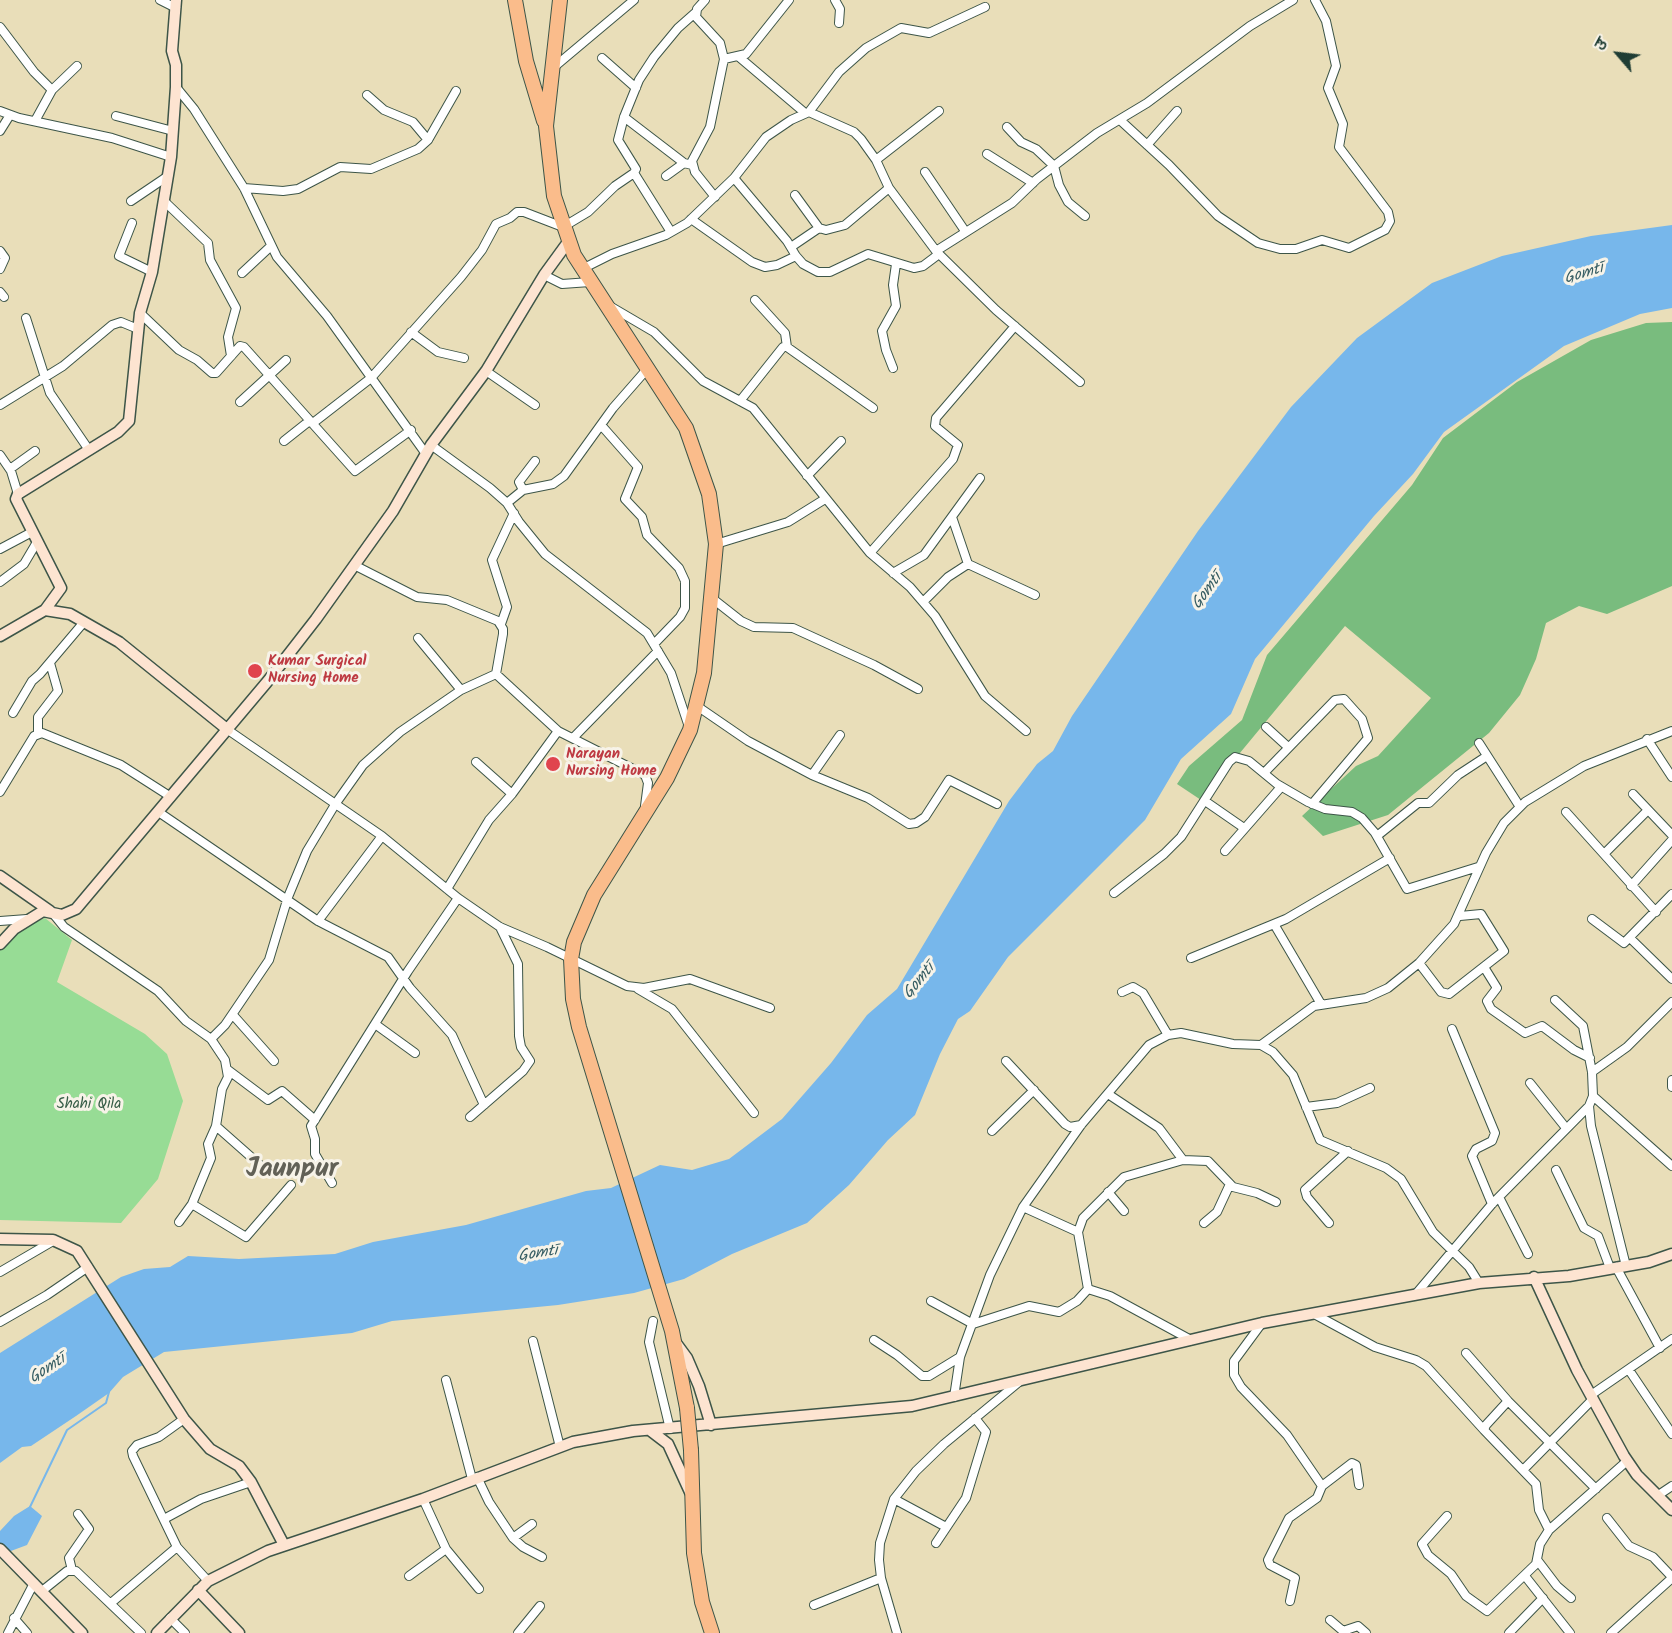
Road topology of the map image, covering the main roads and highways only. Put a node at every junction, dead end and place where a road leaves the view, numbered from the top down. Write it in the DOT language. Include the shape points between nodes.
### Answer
graph roads {
  1 [pos="515,0"];
  2 [pos="560,0"];
  3 [pos="546,126"];
  4 [pos="712,1633"];
  1 -- 3 [label="highway" via="526,61"];
  2 -- 3 [label="highway"];
  3 -- 4 [label="highway, bridge" via="550,176 568,242 686,428 709,494 716,544 713,599 690,730 667,778 594,896 582,920 571,959 579,1027 673,1336 687,1408 694,1553"];
}
